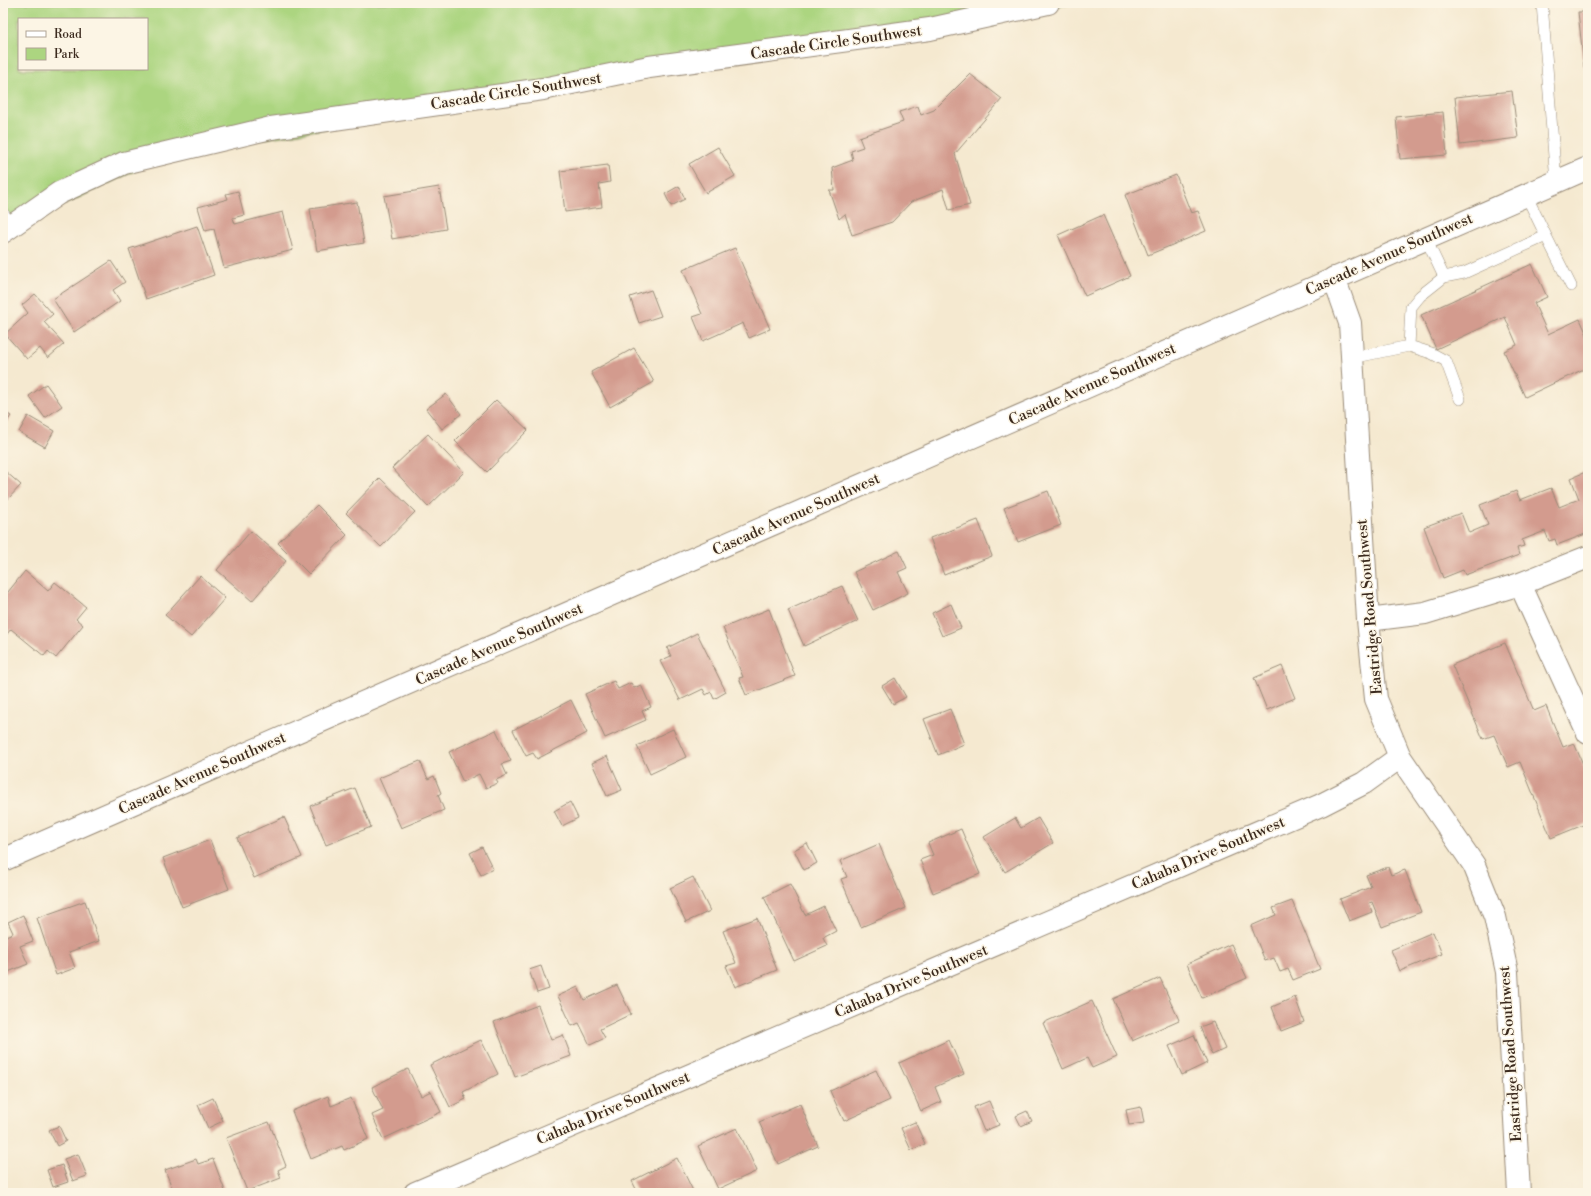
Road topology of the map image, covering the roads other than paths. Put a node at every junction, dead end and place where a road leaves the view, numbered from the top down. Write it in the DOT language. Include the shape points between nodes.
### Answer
graph roads {
  1 [pos="1048,3"];
  2 [pos="1542,3"];
  3 [pos="975,11"];
  4 [pos="1588,168"];
  5 [pos="1556,182"];
  6 [pos="1526,195"];
  7 [pos="6,223"];
  8 [pos="1546,236"];
  9 [pos="1426,238"];
  10 [pos="1444,277"];
  11 [pos="1334,278"];
  12 [pos="1570,286"];
  13 [pos="1409,346"];
  14 [pos="1352,358"];
  15 [pos="1460,399"];
  16 [pos="1588,557"];
  17 [pos="1520,584"];
  18 [pos="1368,620"];
  19 [pos="1588,733"];
  20 [pos="1400,757"];
  21 [pos="3,860"];
  22 [pos="415,1193"];
  23 [pos="1519,1193"];
  1 -- 3 [label="street, Cascade Circle Southwest"];
  2 -- 5 [label="lane"];
  3 -- 7 [label="street, Cascade Circle Southwest" via="930,29 649,67 543,89 270,128 124,163 59,193"];
  4 -- 5 [label="street, Cascade Avenue Southwest"];
  5 -- 6 [label="street, Cascade Avenue Southwest"];
  6 -- 8 [label="lane"];
  6 -- 9 [label="street, Cascade Avenue Southwest"];
  8 -- 10 [label="lane" via="1464,274"];
  8 -- 12 [label="lane"];
  9 -- 10 [label="lane"];
  9 -- 11 [label="street, Cascade Avenue Southwest"];
  10 -- 13 [label="lane" via="1420,296 1411,307"];
  11 -- 14 [label="street, Eastridge Road Southwest" via="1350,323"];
  11 -- 21 [label="street, Cascade Avenue Southwest"];
  13 -- 14 [label="lane"];
  13 -- 15 [label="lane" via="1446,361"];
  14 -- 18 [label="street, Eastridge Road Southwest"];
  16 -- 17 [label="street"];
  17 -- 18 [label="street" via="1425,612"];
  17 -- 19 [label="street"];
  18 -- 20 [label="street, Eastridge Road Southwest" via="1376,699"];
  20 -- 22 [label="street, Cahaba Drive Southwest" via="1364,783 1321,805"];
  20 -- 23 [label="street, Eastridge Road Southwest" via="1474,865 1495,917 1506,972"];
}
